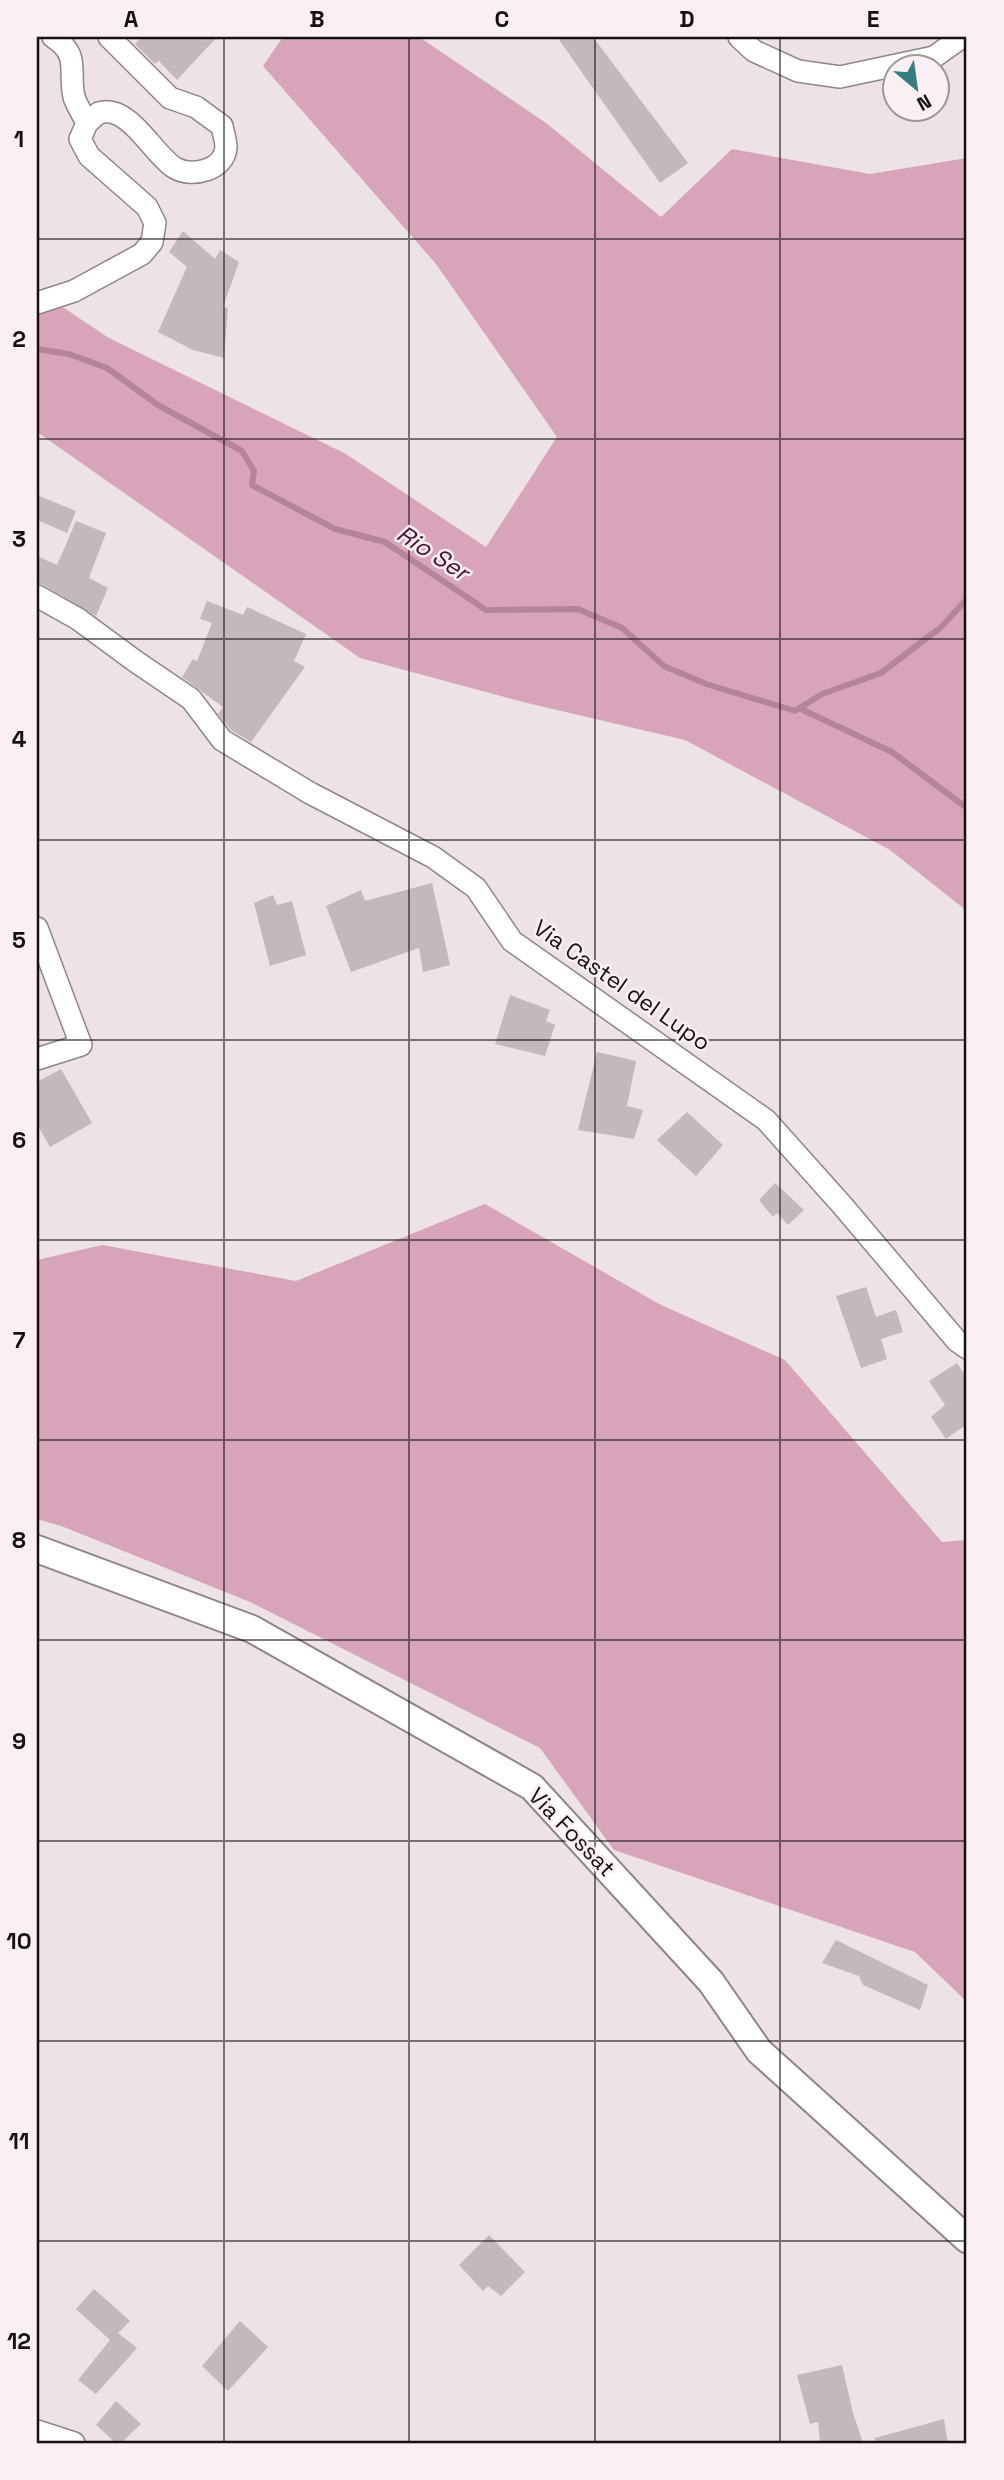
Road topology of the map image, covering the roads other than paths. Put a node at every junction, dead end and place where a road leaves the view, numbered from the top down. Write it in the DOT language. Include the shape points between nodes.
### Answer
graph roads {
  1 [pos="53,37"];
  2 [pos="109,37"];
  3 [pos="738,37"];
  4 [pos="962,37"];
  5 [pos="87,123"];
  6 [pos="37,303"];
  7 [pos="37,596"];
  8 [pos="37,928"];
  9 [pos="37,1059"];
  10 [pos="967,1348"];
  11 [pos="37,1549"];
  12 [pos="967,2239"];
  13 [pos="37,2431"];
  14 [pos="74,2443"];
  1 -- 5 [label="street" via="66,45 73,65 74,97"];
  2 -- 5 [label="street" via="170,98 196,107 222,126 226,148 220,162 202,172 175,169 117,114 100,113"];
  3 -- 4 [label="street" via="754,51 798,71 841,77 934,57"];
  5 -- 6 [label="street" via="80,139 89,156 147,206 155,223 152,242 142,254 74,291"];
  7 -- 10 [label="street, Via Castel del Lupo" via="78,619 191,699 222,740 310,793 433,857 476,888 512,941 766,1120"];
  8 -- 9 [label="street" via="81,1045"];
  11 -- 12 [label="street, Via Fossat" via="252,1629 532,1787 711,1982 759,2051"];
  13 -- 14 [label="street"];
}
